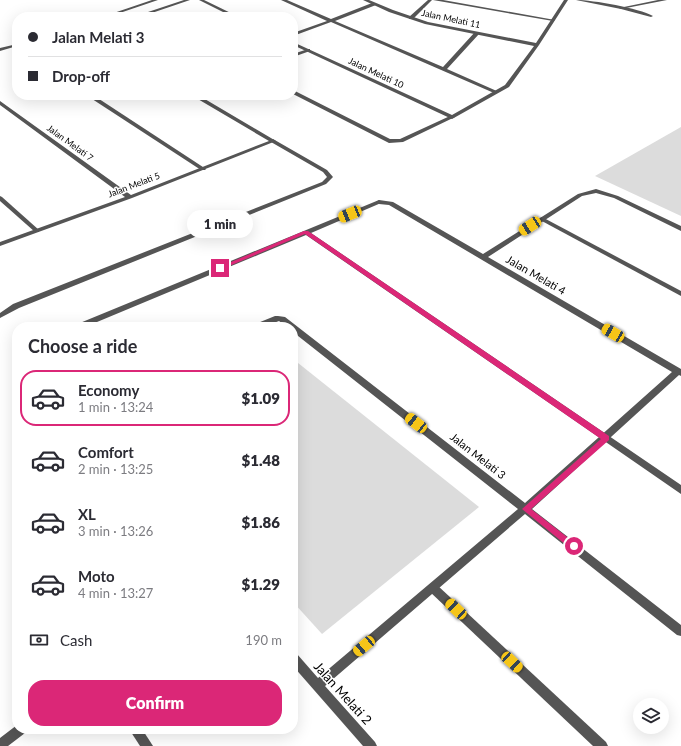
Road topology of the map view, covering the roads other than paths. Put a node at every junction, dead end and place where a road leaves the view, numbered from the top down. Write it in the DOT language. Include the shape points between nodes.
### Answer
graph roads {
  1 [pos="156,0"];
  2 [pos="188,0"];
  3 [pos="201,0"];
  4 [pos="283,0"];
  5 [pos="364,0"];
  6 [pos="430,0"];
  7 [pos="435,0"];
  8 [pos="566,0"];
  9 [pos="578,0"];
  10 [pos="665,0"];
  11 [pos="374,4"];
  12 [pos="621,8"];
  13 [pos="119,12"];
  14 [pos="155,12"];
  15 [pos="226,12"];
  16 [pos="651,16"];
  17 [pos="411,18"];
  18 [pos="553,20"];
  19 [pos="330,21"];
  20 [pos="298,33"];
  21 [pos="477,33"];
  22 [pos="298,45"];
  23 [pos="537,45"];
  24 [pos="12,47"];
  25 [pos="0,50"];
  26 [pos="308,50"];
  27 [pos="298,54"];
  28 [pos="444,69"];
  29 [pos="496,92"];
  30 [pos="298,95"];
  31 [pos="97,100"];
  32 [pos="203,100"];
  33 [pos="0,103"];
  34 [pos="452,117"];
  35 [pos="273,141"];
  36 [pos="203,169"];
  37 [pos="130,197"];
  38 [pos="0,198"];
  39 [pos="542,219"];
  40 [pos="681,229"];
  41 [pos="37,231"];
  42 [pos="306,232"];
  43 [pos="0,244"];
  44 [pos="482,257"];
  45 [pos="681,294"];
  46 [pos="0,316"];
  47 [pos="90,322"];
  48 [pos="268,322"];
  49 [pos="286,322"];
  50 [pos="298,331"];
  51 [pos="679,372"];
  52 [pos="606,438"];
  53 [pos="681,490"];
  54 [pos="526,509"];
  55 [pos="433,588"];
  56 [pos="681,631"];
  57 [pos="298,663"];
  58 [pos="318,685"];
  59 [pos="14,734"];
  60 [pos="139,734"];
  61 [pos="0,745"];
  62 [pos="147,746"];
  63 [pos="371,746"];
  64 [pos="602,746"];
  1 -- 13 [label="street"];
  2 -- 14 [label="street"];
  3 -- 15 [label="street"];
  4 -- 19 [label="street"];
  5 -- 11 [label="street, Jalan Melati 11"];
  6 -- 17 [label="street"];
  7 -- 18 [label="street"];
  8 -- 18 [label="street"];
  9 -- 12 [label="street"];
  10 -- 12 [label="street"];
  11 -- 17 [label="street, Jalan Melati 11"];
  11 -- 19 [label="street"];
  12 -- 16 [label="street"];
  17 -- 21 [label="street, Jalan Melati 11"];
  18 -- 23 [label="street"];
  19 -- 20 [label="street"];
  19 -- 28 [label="street"];
  21 -- 23 [label="street, Jalan Melati 11"];
  21 -- 28 [label="street"];
  22 -- 26 [label="street, Jalan Melati 10"];
  23 -- 29 [label="street" via="507,86"];
  24 -- 25 [label="street"];
  26 -- 27 [label="street"];
  26 -- 34 [label="street, Jalan Melati 10"];
  28 -- 29 [label="street"];
  29 -- 34 [label="street"];
  30 -- 34 [label="street" via="389,141 401,141"];
  31 -- 36 [label="street"];
  32 -- 35 [label="street"];
  33 -- 37 [label="street, Jalan Melati 7"];
  35 -- 36 [label="street, Jalan Melati 5"];
  35 -- 46 [label="street" via="325,171 330,177 324,183 16,306"];
  36 -- 37 [label="street, Jalan Melati 5"];
  37 -- 41 [label="street, Jalan Melati 5"];
  38 -- 41 [label="street"];
  39 -- 40 [label="street" via="580,195 596,191 616,197"];
  39 -- 44 [label="street"];
  39 -- 45 [label="street"];
  41 -- 43 [label="street, Jalan Melati 5"];
  42 -- 44 [label="street, Jalan Melati 4" via="379,202 390,203"];
  42 -- 47 [label="street"];
  42 -- 52 [label="street"];
  44 -- 51 [label="street, Jalan Melati 4"];
  48 -- 49 [label="street, Jalan Melati 3" via="278,318"];
  50 -- 54 [label="street, Jalan Melati 3"];
  51 -- 52 [label="street"];
  52 -- 53 [label="street"];
  52 -- 54 [label="street"];
  54 -- 55 [label="street"];
  54 -- 56 [label="street, Jalan Melati 3"];
  55 -- 58 [label="street"];
  55 -- 64 [label="street"];
  57 -- 58 [label="street, Jalan Melati 2"];
  58 -- 63 [label="street, Jalan Melati 2"];
  59 -- 61 [label="street"];
  60 -- 62 [label="street"];
}
